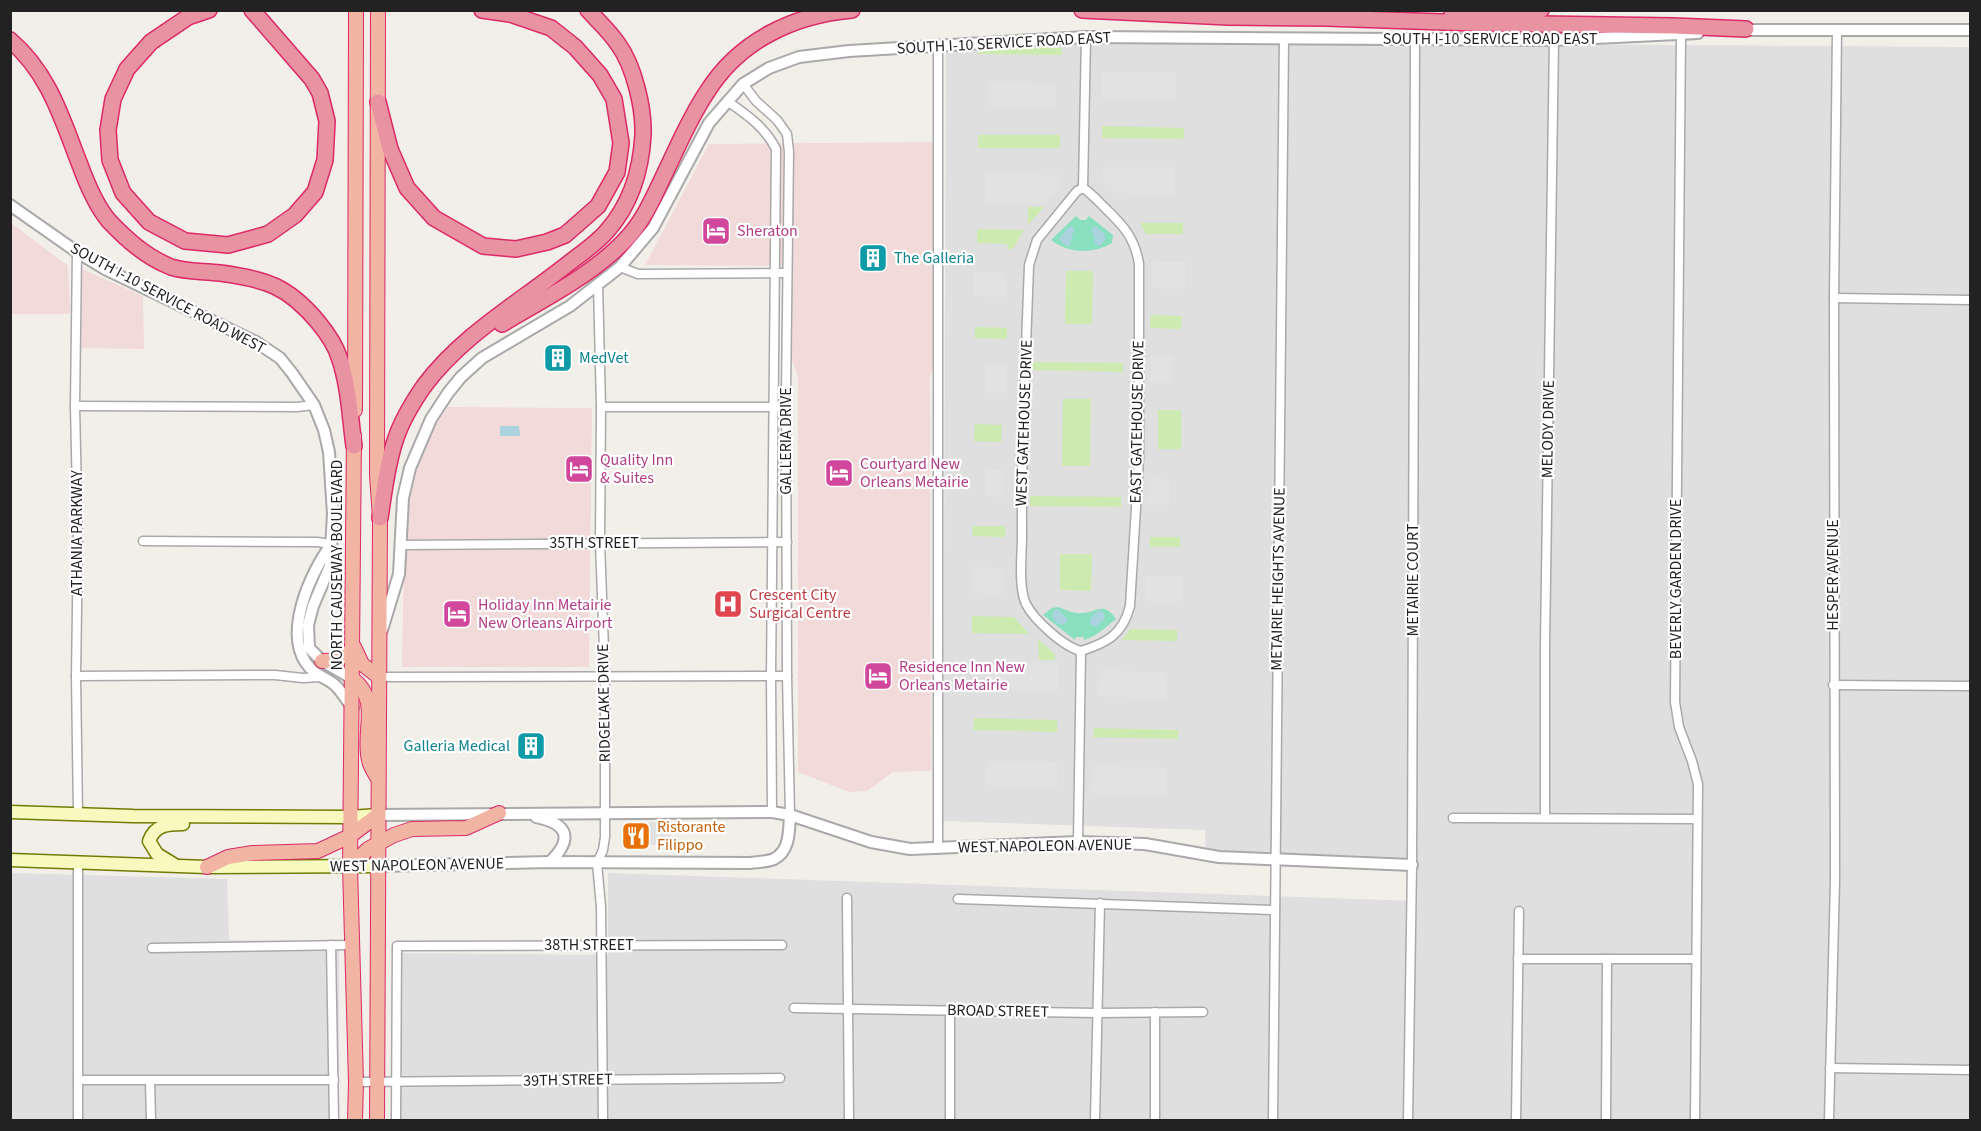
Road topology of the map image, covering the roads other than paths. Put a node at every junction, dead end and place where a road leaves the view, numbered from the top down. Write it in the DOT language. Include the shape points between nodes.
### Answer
graph roads {
  1 [pos="209,10"];
  2 [pos="252,10"];
  3 [pos="356,10"];
  4 [pos="378,10"];
  5 [pos="482,10"];
  6 [pos="588,10"];
  7 [pos="852,10"];
  8 [pos="1082,10"];
  9 [pos="1541,10"];
  10 [pos="1326,18"];
  11 [pos="1746,29"];
  12 [pos="1838,30"];
  13 [pos="1971,30"];
  14 [pos="1681,34"];
  15 [pos="1086,37"];
  16 [pos="1284,38"];
  17 [pos="1415,39"];
  18 [pos="10,40"];
  19 [pos="1554,40"];
  20 [pos="938,46"];
  21 [pos="743,84"];
  22 [pos="727,101"];
  23 [pos="378,102"];
  24 [pos="1083,188"];
  25 [pos="10,205"];
  26 [pos="76,252"];
  27 [pos="620,267"];
  28 [pos="774,273"];
  29 [pos="786,273"];
  30 [pos="598,284"];
  31 [pos="1834,298"];
  32 [pos="1971,300"];
  33 [pos="463,346"];
  34 [pos="314,405"];
  35 [pos="75,406"];
  36 [pos="601,407"];
  37 [pos="774,407"];
  38 [pos="786,407"];
  39 [pos="354,446"];
  40 [pos="380,518"];
  41 [pos="144,542"];
  42 [pos="787,542"];
  43 [pos="600,543"];
  44 [pos="772,543"];
  45 [pos="331,544"];
  46 [pos="401,545"];
  47 [pos="379,642"];
  48 [pos="352,646"];
  49 [pos="1081,651"];
  50 [pos="322,661"];
  51 [pos="76,676"];
  52 [pos="605,676"];
  53 [pos="771,676"];
  54 [pos="787,676"];
  55 [pos="321,677"];
  56 [pos="379,677"];
  57 [pos="353,680"];
  58 [pos="1833,686"];
  59 [pos="1971,686"];
  60 [pos="352,708"];
  61 [pos="379,782"];
  62 [pos="10,812"];
  63 [pos="772,812"];
  64 [pos="499,813"];
  65 [pos="519,814"];
  66 [pos="605,814"];
  67 [pos="78,815"];
  68 [pos="790,815"];
  69 [pos="378,816"];
  70 [pos="266,817"];
  71 [pos="350,817"];
  72 [pos="1453,818"];
  73 [pos="1545,818"];
  74 [pos="1697,819"];
  75 [pos="350,836"];
  76 [pos="378,842"];
  77 [pos="1078,842"];
  78 [pos="938,848"];
  79 [pos="10,860"];
  80 [pos="1275,860"];
  81 [pos="550,862"];
  82 [pos="78,863"];
  83 [pos="597,863"];
  84 [pos="176,865"];
  85 [pos="1412,865"];
  86 [pos="379,866"];
  87 [pos="207,867"];
  88 [pos="350,867"];
  89 [pos="847,898"];
  90 [pos="958,898"];
  91 [pos="1100,903"];
  92 [pos="1275,910"];
  93 [pos="1519,911"];
  94 [pos="601,944"];
  95 [pos="331,945"];
  96 [pos="351,945"];
  97 [pos="782,945"];
  98 [pos="152,948"];
  99 [pos="1696,958"];
  100 [pos="1518,959"];
  101 [pos="1607,959"];
  102 [pos="794,1008"];
  103 [pos="848,1008"];
  104 [pos="950,1010"];
  105 [pos="1155,1012"];
  106 [pos="1203,1012"];
  107 [pos="1097,1013"];
  108 [pos="1830,1068"];
  109 [pos="1971,1070"];
  110 [pos="780,1078"];
  111 [pos="603,1079"];
  112 [pos="78,1080"];
  113 [pos="334,1080"];
  114 [pos="150,1081"];
  115 [pos="356,1082"];
  116 [pos="378,1082"];
  117 [pos="396,1082"];
  118 [pos="78,1120"];
  119 [pos="151,1120"];
  120 [pos="334,1120"];
  121 [pos="355,1120"];
  122 [pos="377,1120"];
  123 [pos="396,1120"];
  124 [pos="603,1120"];
  125 [pos="849,1120"];
  126 [pos="950,1120"];
  127 [pos="1095,1120"];
  128 [pos="1155,1120"];
  129 [pos="1273,1120"];
  130 [pos="1408,1120"];
  131 [pos="1516,1120"];
  132 [pos="1606,1120"];
  133 [pos="1695,1120"];
  134 [pos="1829,1120"];
  1 -- 2 [label="highway" via="188,17 151,42 127,69 113,99 108,130 110,160 123,193 149,222 185,241 228,245 268,234 295,215 315,192 325,160 327,122 320,93"];
  3 -- 39 [label="highway, NORTH CAUSEWAY BOULEVARD"];
  4 -- 23 [label="highway"];
  5 -- 23 [label="highway" via="510,14 551,28 600,75 614,99 621,143 617,172 598,206 565,235 547,242 516,249 483,246 434,218 407,188 390,149"];
  6 -- 33 [label="highway" via="626,56 643,123 638,174 607,231"];
  7 -- 33 [label="highway" via="796,20 758,39 728,65 707,92 649,207 630,235 604,260 571,282"];
  8 -- 10 [label="highway"];
  9 -- 10 [label="highway"];
  10 -- 11 [label="highway"];
  11 -- 12 [label="street, SOUTH I-10 SERVICE ROAD EAST"];
  11 -- 14 [label="street, SOUTH I-10 SERVICE ROAD EAST"];
  12 -- 13 [label="street, SOUTH I-10 SERVICE ROAD EAST"];
  12 -- 31 [label="street, HESPER AVENUE"];
  14 -- 19 [label="street, SOUTH I-10 SERVICE ROAD EAST"];
  14 -- 74 [label="street, BEVERLY GARDEN DRIVE" via="1675,702 1698,784"];
  15 -- 16 [label="street, SOUTH I-10 SERVICE ROAD EAST"];
  15 -- 20 [label="street, SOUTH I-10 SERVICE ROAD EAST"];
  15 -- 24 [label="street"];
  16 -- 17 [label="street, SOUTH I-10 SERVICE ROAD EAST"];
  16 -- 80 [label="street, METAIRIE HEIGHTS AVENUE"];
  17 -- 19 [label="street, SOUTH I-10 SERVICE ROAD EAST"];
  17 -- 85 [label="street, METAIRIE COURT"];
  18 -- 39 [label="highway" via="25,52 51,90 98,205 137,249 172,267 265,281 304,304 339,356"];
  19 -- 73 [label="street, MELODY DRIVE"];
  20 -- 21 [label="street, SOUTH I-10 SERVICE ROAD EAST" via="799,57"];
  20 -- 78 [label="street"];
  21 -- 22 [label="street, SOUTH I-10 SERVICE ROAD EAST"];
  21 -- 29 [label="street, GALLERIA DRIVE" via="787,134"];
  22 -- 27 [label="street, SOUTH I-10 SERVICE ROAD EAST" via="709,123 652,228"];
  22 -- 28 [label="street, GALLERIA DRIVE" via="755,121 776,149"];
  23 -- 40 [label="highway"];
  24 -- 49 [label="street, WEST GATEHOUSE DRIVE" via="1044,230 1029,265 1021,501 1022,587 1026,604 1062,642"];
  24 -- 49 [label="street, EAST GATEHOUSE DRIVE" via="1125,227 1137,251 1138,458 1127,618 1111,637"];
  25 -- 26 [label="street, SOUTH I-10 SERVICE ROAD WEST"];
  26 -- 34 [label="street, SOUTH I-10 SERVICE ROAD WEST" via="256,342 280,358"];
  26 -- 35 [label="street, ATHANIA PARKWAY"];
  27 -- 28 [label="street" via="638,274"];
  27 -- 30 [label="street, SOUTH I-10 SERVICE ROAD EAST"];
  28 -- 29 [label="street"];
  28 -- 37 [label="street, GALLERIA DRIVE"];
  29 -- 38 [label="street, GALLERIA DRIVE"];
  30 -- 36 [label="street, RIDGELAKE DRIVE"];
  30 -- 46 [label="street, SOUTH I-10 SERVICE ROAD EAST" via="570,306 482,358 448,393 431,419 410,468 403,498"];
  31 -- 32 [label="street"];
  31 -- 58 [label="street, HESPER AVENUE"];
  33 -- 40 [label="highway" via="424,386 396,438"];
  34 -- 35 [label="street"];
  34 -- 45 [label="street, SOUTH I-10 SERVICE ROAD WEST" via="329,452"];
  35 -- 51 [label="street, ATHANIA PARKWAY"];
  36 -- 37 [label="street"];
  36 -- 43 [label="street, RIDGELAKE DRIVE"];
  37 -- 38 [label="street"];
  37 -- 44 [label="street, GALLERIA DRIVE"];
  38 -- 42 [label="street, GALLERIA DRIVE"];
  39 -- 48 [label="highway, NORTH CAUSEWAY BOULEVARD"];
  40 -- 47 [label="highway"];
  41 -- 45 [label="street"];
  42 -- 44 [label="street, 35TH STREET"];
  42 -- 54 [label="street, GALLERIA DRIVE"];
  43 -- 44 [label="street, 35TH STREET"];
  43 -- 46 [label="street, 35TH STREET"];
  43 -- 52 [label="street, RIDGELAKE DRIVE"];
  44 -- 53 [label="street, GALLERIA DRIVE"];
  45 -- 50 [label="street, SOUTH I-10 SERVICE ROAD WEST" via="330,566 308,625 309,648"];
  45 -- 55 [label="street, SOUTH I-10 SERVICE ROAD WEST" via="302,600 298,634 301,654"];
  46 -- 47 [label="street, SOUTH I-10 SERVICE ROAD EAST" via="399,574"];
  47 -- 56 [label="highway"];
  48 -- 50 [label="highway" via="339,659"];
  48 -- 56 [label="highway" via="368,670"];
  48 -- 57 [label="highway, NORTH CAUSEWAY BOULEVARD"];
  49 -- 77 [label="street"];
  50 -- 57 [label="street, SOUTH I-10 SERVICE ROAD WEST"];
  51 -- 55 [label="street"];
  51 -- 67 [label="street, ATHANIA PARKWAY"];
  52 -- 53 [label="street"];
  52 -- 56 [label="street"];
  52 -- 66 [label="street, RIDGELAKE DRIVE"];
  53 -- 54 [label="street"];
  53 -- 63 [label="street, GALLERIA DRIVE"];
  54 -- 68 [label="street, GALLERIA DRIVE"];
  55 -- 60 [label="street, SOUTH I-10 SERVICE ROAD WEST" via="335,685"];
  56 -- 61 [label="highway"];
  57 -- 60 [label="highway, NORTH CAUSEWAY BOULEVARD"];
  57 -- 61 [label="highway" via="363,687 368,699 369,759"];
  58 -- 59 [label="street"];
  58 -- 108 [label="street, HESPER AVENUE" via="1835,880"];
  60 -- 71 [label="highway, NORTH CAUSEWAY BOULEVARD"];
  61 -- 69 [label="highway"];
  62 -- 67 [label="main road, WEST NAPOLEON AVENUE"];
  63 -- 66 [label="street, WEST NAPOLEON AVENUE"];
  63 -- 68 [label="street, WEST NAPOLEON AVENUE"];
  64 -- 65 [label="street, WEST NAPOLEON AVENUE"];
  64 -- 69 [label="street, WEST NAPOLEON AVENUE"];
  64 -- 76 [label="highway" via="466,828 412,829"];
  65 -- 66 [label="street, WEST NAPOLEON AVENUE"];
  65 -- 81 [label="street" via="560,826 566,837 565,845"];
  66 -- 83 [label="street, RIDGELAKE DRIVE" via="603,850"];
  67 -- 70 [label="main road, WEST NAPOLEON AVENUE"];
  68 -- 78 [label="street, WEST NAPOLEON AVENUE" via="871,842 910,849"];
  68 -- 83 [label="street, WEST NAPOLEON AVENUE" via="788,840 774,859 750,863"];
  69 -- 71 [label="main road, WEST NAPOLEON AVENUE"];
  69 -- 75 [label="highway"];
  69 -- 76 [label="highway"];
  70 -- 71 [label="main road, WEST NAPOLEON AVENUE"];
  70 -- 84 [label="main road" via="252,823 160,826 152,832 152,849"];
  71 -- 75 [label="highway, NORTH CAUSEWAY BOULEVARD"];
  72 -- 73 [label="street"];
  73 -- 74 [label="street"];
  74 -- 99 [label="street, BEVERLY GARDEN DRIVE"];
  75 -- 87 [label="highway" via="318,851 253,853 228,857"];
  75 -- 88 [label="highway, NORTH CAUSEWAY BOULEVARD"];
  76 -- 86 [label="highway"];
  76 -- 88 [label="highway"];
  77 -- 78 [label="street, WEST NAPOLEON AVENUE"];
  77 -- 80 [label="street, WEST NAPOLEON AVENUE" via="1145,844 1219,857"];
  79 -- 82 [label="main road, WEST NAPOLEON AVENUE"];
  80 -- 85 [label="street, WEST NAPOLEON AVENUE"];
  80 -- 92 [label="street, METAIRIE HEIGHTS AVENUE"];
  81 -- 83 [label="street, WEST NAPOLEON AVENUE"];
  81 -- 86 [label="street, WEST NAPOLEON AVENUE"];
  82 -- 84 [label="main road, WEST NAPOLEON AVENUE"];
  82 -- 112 [label="street"];
  83 -- 94 [label="street, RIDGELAKE DRIVE"];
  84 -- 87 [label="main road, WEST NAPOLEON AVENUE"];
  85 -- 130 [label="street, METAIRIE COURT"];
  86 -- 88 [label="main road, WEST NAPOLEON AVENUE"];
  86 -- 116 [label="highway"];
  87 -- 88 [label="main road, WEST NAPOLEON AVENUE"];
  88 -- 96 [label="highway, NORTH CAUSEWAY BOULEVARD"];
  89 -- 103 [label="street"];
  90 -- 91 [label="street"];
  91 -- 92 [label="street"];
  91 -- 107 [label="street"];
  92 -- 129 [label="street, METAIRIE HEIGHTS AVENUE"];
  93 -- 100 [label="street"];
  94 -- 97 [label="street, 38TH STREET"];
  94 -- 111 [label="street, RIDGELAKE DRIVE"];
  94 -- 117 [label="street, 38TH STREET" via="397,946"];
  95 -- 96 [label="street"];
  95 -- 98 [label="street"];
  95 -- 113 [label="street"];
  96 -- 115 [label="highway, NORTH CAUSEWAY BOULEVARD"];
  99 -- 101 [label="street"];
  99 -- 133 [label="street, BEVERLY GARDEN DRIVE"];
  100 -- 101 [label="street"];
  100 -- 131 [label="street"];
  101 -- 132 [label="street"];
  102 -- 103 [label="street, BROAD STREET"];
  103 -- 104 [label="street, BROAD STREET"];
  103 -- 125 [label="street"];
  104 -- 107 [label="street, BROAD STREET"];
  104 -- 126 [label="street"];
  105 -- 106 [label="street, BROAD STREET"];
  105 -- 107 [label="street, BROAD STREET"];
  105 -- 128 [label="street"];
  107 -- 127 [label="street"];
  108 -- 109 [label="street"];
  108 -- 134 [label="street, HESPER AVENUE"];
  110 -- 111 [label="street, 39TH STREET"];
  111 -- 117 [label="street, 39TH STREET"];
  111 -- 124 [label="street, RIDGELAKE DRIVE"];
  112 -- 114 [label="street"];
  112 -- 118 [label="street"];
  113 -- 114 [label="street"];
  113 -- 120 [label="street"];
  114 -- 119 [label="street"];
  115 -- 116 [label="street, 39TH STREET"];
  115 -- 121 [label="highway, NORTH CAUSEWAY BOULEVARD"];
  116 -- 117 [label="street, 39TH STREET"];
  116 -- 122 [label="highway"];
  117 -- 123 [label="street"];
}
